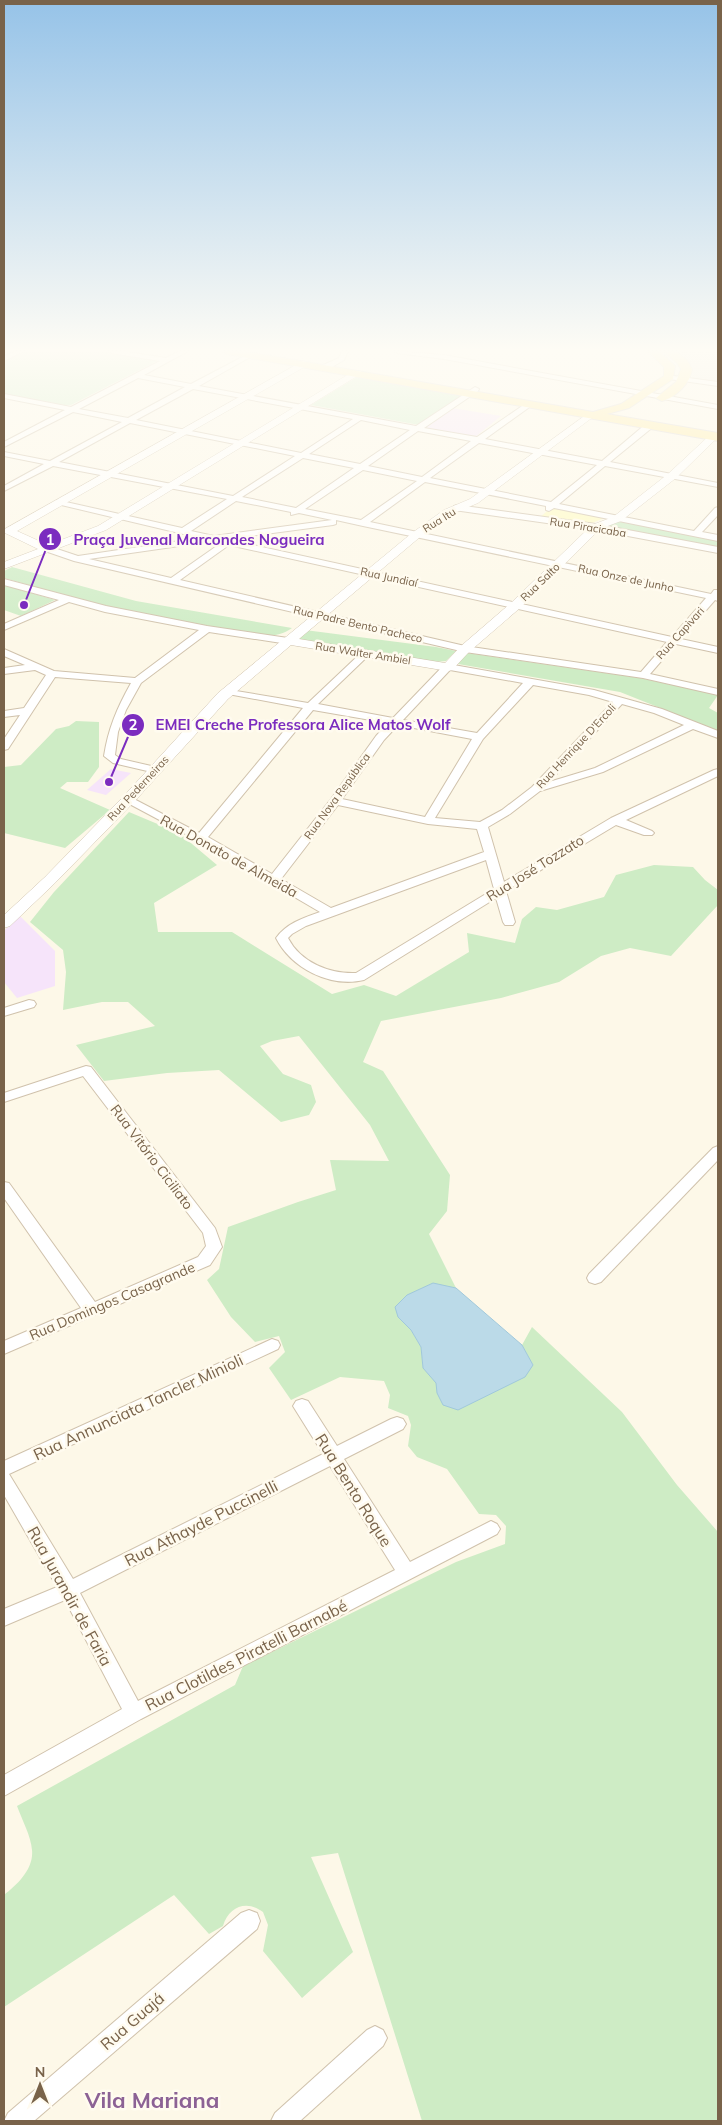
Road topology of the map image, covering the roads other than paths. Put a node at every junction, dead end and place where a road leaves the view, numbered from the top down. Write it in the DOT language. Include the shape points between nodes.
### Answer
graph roads {
  1 [pos="73,450"];
  2 [pos="151,450"];
  3 [pos="229,450"];
  4 [pos="276,450"];
  5 [pos="308,450"];
  6 [pos="386,450"];
  7 [pos="465,450"];
  8 [pos="532,450"];
  9 [pos="543,450"];
  10 [pos="621,450"];
  11 [pos="700,450"];
  12 [pos="541,452"];
  13 [pos="4,454"];
  14 [pos="300,455"];
  15 [pos="49,463"];
  16 [pos="605,464"];
  17 [pos="361,467"];
  18 [pos="107,475"];
  19 [pos="672,476"];
  20 [pos="424,480"];
  21 [pos="718,484"];
  22 [pos="169,486"];
  23 [pos="4,489"];
  24 [pos="487,492"];
  25 [pos="233,499"];
  26 [pos="60,502"];
  27 [pos="553,505"];
  28 [pos="457,508"];
  29 [pos="718,510"];
  30 [pos="298,511"];
  31 [pos="122,517"];
  32 [pos="535,519"];
  33 [pos="617,519"];
  34 [pos="344,520"];
  35 [pos="363,523"];
  36 [pos="596,527"];
  37 [pos="7,530"];
  38 [pos="184,531"];
  39 [pos="269,531"];
  40 [pos="696,533"];
  41 [pos="416,534"];
  42 [pos="239,535"];
  43 [pos="212,538"];
  44 [pos="718,538"];
  45 [pos="228,542"];
  46 [pos="48,549"];
  47 [pos="718,550"];
  48 [pos="74,558"];
  49 [pos="558,564"];
  50 [pos="4,566"];
  51 [pos="368,573"];
  52 [pos="173,581"];
  53 [pos="4,582"];
  54 [pos="717,595"];
  55 [pos="68,599"];
  56 [pos="516,605"];
  57 [pos="4,615"];
  58 [pos="318,615"];
  59 [pos="20,621"];
  60 [pos="4,627"];
  61 [pos="207,629"];
  62 [pos="673,640"];
  63 [pos="288,641"];
  64 [pos="465,649"];
  65 [pos="718,650"];
  66 [pos="4,652"];
  67 [pos="365,654"];
  68 [pos="34,667"];
  69 [pos="448,667"];
  70 [pos="4,672"];
  71 [pos="52,674"];
  72 [pos="643,675"];
  73 [pos="137,681"];
  74 [pos="532,681"];
  75 [pos="228,691"];
  76 [pos="718,692"];
  77 [pos="620,700"];
  78 [pos="310,706"];
  79 [pos="28,711"];
  80 [pos="4,714"];
  81 [pos="395,722"];
  82 [pos="693,725"];
  83 [pos="718,735"];
  84 [pos="479,737"];
  85 [pos="4,747"];
  86 [pos="109,756"];
  87 [pos="559,766"];
  88 [pos="156,770"];
  89 [pos="599,770"];
  90 [pos="718,772"];
  91 [pos="536,789"];
  92 [pos="128,800"];
  93 [pos="335,801"];
  94 [pos="615,820"];
  95 [pos="428,821"];
  96 [pos="482,826"];
  97 [pos="648,833"];
  98 [pos="201,838"];
  99 [pos="490,854"];
  100 [pos="274,880"];
  101 [pos="500,891"];
  102 [pos="330,913"];
  103 [pos="509,922"];
  104 [pos="4,923"];
  105 [pos="29,1004"];
  106 [pos="4,1012"];
  107 [pos="4,1098"];
  108 [pos="718,1151"];
  109 [pos="4,1188"];
  110 [pos="214,1247"];
  111 [pos="595,1278"];
  112 [pos="91,1308"];
  113 [pos="272,1345"];
  114 [pos="4,1348"];
  115 [pos="302,1406"];
  116 [pos="397,1424"];
  117 [pos="333,1457"];
  118 [pos="4,1468"];
  119 [pos="4,1480"];
  120 [pos="491,1529"];
  121 [pos="407,1573"];
  122 [pos="69,1590"];
  123 [pos="4,1618"];
  124 [pos="134,1712"];
  125 [pos="4,1786"];
  126 [pos="249,1921"];
  127 [pos="375,2038"];
  128 [pos="16,2121"];
  129 [pos="283,2121"];
  1 -- 15 [label="street"];
  2 -- 18 [label="street"];
  3 -- 22 [label="street"];
  4 -- 14 [label="street"];
  5 -- 14 [label="street"];
  6 -- 17 [label="street"];
  7 -- 20 [label="street"];
  8 -- 12 [label="street"];
  9 -- 12 [label="street, Rua Itu"];
  10 -- 16 [label="street"];
  11 -- 19 [label="street, Rua Salto"];
  12 -- 16 [label="street"];
  12 -- 24 [label="street, Rua Itu"];
  13 -- 15 [label="street, Rua Onze de Junho"];
  14 -- 17 [label="street"];
  14 -- 25 [label="street"];
  15 -- 18 [label="street, Rua Onze de Junho"];
  15 -- 23 [label="street"];
  16 -- 19 [label="street"];
  16 -- 27 [label="street"];
  17 -- 20 [label="street"];
  17 -- 30 [label="street"];
  18 -- 22 [label="street, Rua Onze de Junho"];
  18 -- 26 [label="street"];
  19 -- 21 [label="street"];
  19 -- 33 [label="street, Rua Salto"];
  20 -- 24 [label="street"];
  20 -- 35 [label="street"];
  22 -- 25 [label="street, Rua Onze de Junho"];
  22 -- 31 [label="street"];
  24 -- 27 [label="street"];
  24 -- 28 [label="street, Rua Itu"];
  25 -- 30 [label="street, Rua Onze de Junho"];
  25 -- 38 [label="street"];
  26 -- 31 [label="street, Rua Jundiaí"];
  26 -- 37 [label="street"];
  27 -- 32 [label="street"];
  27 -- 33 [label="street"];
  28 -- 32 [label="street, Rua Piracicaba"];
  28 -- 41 [label="street, Rua Itu"];
  29 -- 40 [label="street"];
  30 -- 34 [label="street, Rua Onze de Junho"];
  30 -- 39 [label="street"];
  31 -- 38 [label="street, Rua Jundiaí"];
  31 -- 46 [label="street"];
  32 -- 36 [label="street, Rua Piracicaba"];
  33 -- 36 [label="street, Rua Salto"];
  33 -- 40 [label="street"];
  34 -- 35 [label="street, Rua Onze de Junho"];
  34 -- 39 [label="street"];
  35 -- 41 [label="street, Rua Onze de Junho"];
  36 -- 47 [label="street, Rua Piracicaba"];
  36 -- 49 [label="street, Rua Salto"];
  37 -- 46 [label="street, Rua Padre Bento Pacheco"];
  38 -- 43 [label="street, Rua Jundiaí"];
  39 -- 42 [label="street"];
  40 -- 44 [label="street"];
  41 -- 49 [label="street, Rua Onze de Junho"];
  41 -- 51 [label="street, Rua Itu"];
  42 -- 43 [label="street"];
  42 -- 45 [label="street"];
  43 -- 45 [label="street, Rua Jundiaí"];
  43 -- 48 [label="street"];
  45 -- 51 [label="street, Rua Jundiaí"];
  45 -- 52 [label="street"];
  46 -- 48 [label="street, Rua Padre Bento Pacheco"];
  46 -- 50 [label="street"];
  48 -- 52 [label="street, Rua Padre Bento Pacheco"];
  49 -- 54 [label="street, Rua Onze de Junho"];
  49 -- 56 [label="street, Rua Salto"];
  51 -- 56 [label="street, Rua Jundiaí"];
  51 -- 58 [label="street, Rua Itu"];
  52 -- 58 [label="street, Rua Padre Bento Pacheco"];
  53 -- 55 [label="street, Rua Walter Ambiel"];
  54 -- 62 [label="street, Rua Capivari"];
  55 -- 59 [label="street"];
  55 -- 61 [label="street, Rua Walter Ambiel"];
  56 -- 62 [label="street, Rua Jundiaí"];
  56 -- 64 [label="street, Rua Salto"];
  57 -- 59 [label="street"];
  58 -- 63 [label="street, Rua Pederneiras"];
  58 -- 64 [label="street, Rua Padre Bento Pacheco"];
  59 -- 60 [label="street"];
  61 -- 63 [label="street, Rua Walter Ambiel"];
  61 -- 73 [label="street"];
  62 -- 65 [label="street, Rua Jundiaí"];
  62 -- 72 [label="street, Rua Capivari"];
  63 -- 67 [label="street, Rua Walter Ambiel"];
  63 -- 75 [label="street, Rua Pederneiras"];
  64 -- 69 [label="street, Rua Nova República"];
  64 -- 72 [label="street, Rua Padre Bento Pacheco"];
  66 -- 68 [label="street"];
  67 -- 69 [label="street, Rua Walter Ambiel"];
  67 -- 78 [label="street"];
  68 -- 70 [label="street"];
  68 -- 71 [label="street"];
  69 -- 74 [label="street, Rua Walter Ambiel"];
  69 -- 81 [label="street, Rua Nova República"];
  71 -- 73 [label="street"];
  71 -- 79 [label="street"];
  72 -- 76 [label="street, Rua Padre Bento Pacheco"];
  73 -- 86 [label="street" via="121,710"];
  74 -- 77 [label="street, Rua Walter Ambiel"];
  74 -- 84 [label="street"];
  75 -- 78 [label="street"];
  75 -- 88 [label="street, Rua Pederneiras"];
  77 -- 82 [label="street, Rua Walter Ambiel"];
  77 -- 87 [label="street, Rua Henrique D'Ercoli"];
  78 -- 81 [label="street"];
  78 -- 98 [label="street"];
  79 -- 80 [label="street"];
  79 -- 85 [label="street"];
  81 -- 84 [label="street"];
  81 -- 93 [label="street, Rua Nova República"];
  82 -- 83 [label="street, Rua Walter Ambiel"];
  82 -- 89 [label="street"];
  84 -- 95 [label="street"];
  86 -- 88 [label="street" via="117,761"];
  87 -- 89 [label="street"];
  87 -- 91 [label="street, Rua Henrique D'Ercoli"];
  88 -- 92 [label="street, Rua Pederneiras"];
  89 -- 91 [label="street"];
  90 -- 94 [label="street, Rua José Tozzato"];
  91 -- 96 [label="street, Rua Henrique D'Ercoli"];
  92 -- 98 [label="street, Rua Donato de Almeida"];
  92 -- 104 [label="street, Rua Pederneiras"];
  93 -- 95 [label="street"];
  93 -- 100 [label="street, Rua Nova República"];
  94 -- 97 [label="street"];
  94 -- 101 [label="street, Rua José Tozzato"];
  95 -- 96 [label="street"];
  96 -- 99 [label="street"];
  98 -- 100 [label="street, Rua Donato de Almeida"];
  99 -- 101 [label="street"];
  99 -- 102 [label="street"];
  100 -- 102 [label="street, Rua Donato de Almeida"];
  101 -- 102 [label="street, Rua José Tozzato" via="359,977 324,973 285,946 282,938 288,931"];
  101 -- 103 [label="street"];
  105 -- 106 [label="street"];
  107 -- 110 [label="street, Rua Vitório Ciciliato" via="86,1070 210,1232"];
  108 -- 111 [label="street"];
  109 -- 112 [label="street"];
  110 -- 112 [label="street, Rua Domingos Casagrande" via="204,1261"];
  112 -- 114 [label="street, Rua Domingos Casagrande"];
  113 -- 118 [label="street, Rua Annunciata Tancler Minioli"];
  115 -- 117 [label="street, Rua Bento Roque"];
  116 -- 117 [label="street, Rua Athayde Puccinelli"];
  117 -- 121 [label="street, Rua Bento Roque"];
  117 -- 122 [label="street, Rua Athayde Puccinelli"];
  119 -- 122 [label="street, Rua Jurandir de Faria"];
  120 -- 121 [label="street, Rua Clotildes Piratelli Barnabé"];
  121 -- 124 [label="street, Rua Clotildes Piratelli Barnabé"];
  122 -- 123 [label="street, Rua Athayde Puccinelli"];
  122 -- 124 [label="street, Rua Jurandir de Faria"];
  124 -- 125 [label="street, Rua Clotildes Piratelli Barnabé"];
  126 -- 128 [label="street, Rua Guajá"];
  127 -- 129 [label="street"];
}
